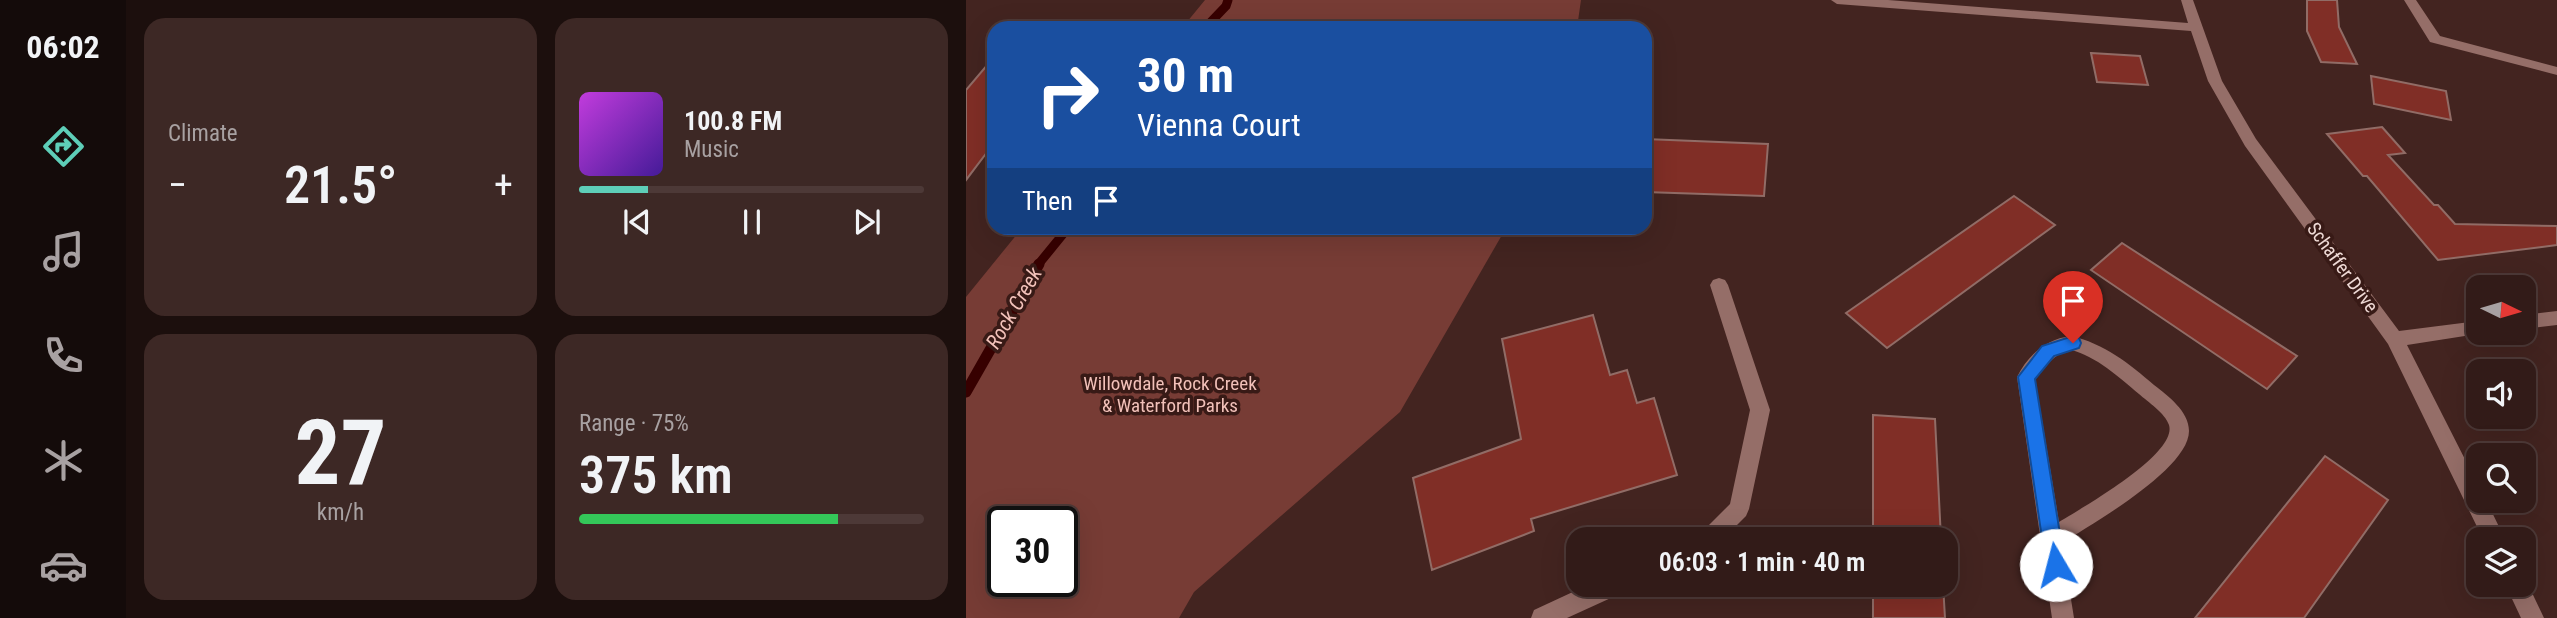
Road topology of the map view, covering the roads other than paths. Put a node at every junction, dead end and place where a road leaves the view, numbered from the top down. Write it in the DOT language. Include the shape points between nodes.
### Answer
graph roads {
  1 [pos="1837,0"];
  2 [pos="2187,0"];
  3 [pos="2410,0"];
  4 [pos="2195,27"];
  5 [pos="2557,71"];
  6 [pos="1719,285"];
  7 [pos="2557,318"];
  8 [pos="2536,321"];
  9 [pos="2466,329"];
  10 [pos="2395,338"];
  11 [pos="1721,527"];
  12 [pos="2488,527"];
  13 [pos="2052,538"];
  14 [pos="1588,597"];
  15 [pos="2522,597"];
  16 [pos="1542,618"];
  17 [pos="2063,618"];
  18 [pos="2533,618"];
  1 -- 4 [label="street"];
  2 -- 4 [label="street, Schaffer Drive"];
  3 -- 5 [label="street" via="2435,39"];
  4 -- 10 [label="street, Schaffer Drive" via="2215,81 2250,142"];
  6 -- 11 [label="street" via="1760,410 1739,509"];
  7 -- 8 [label="street"];
  9 -- 10 [label="street"];
  10 -- 12 [label="street, Schaffer Drive"];
  13 -- 13 [label="street" via="2026,377 2048,351 2073,343 2091,348 2163,404 2180,429 2177,443 2144,477"];
  13 -- 17 [label="street"];
  14 -- 16 [label="street"];
  15 -- 18 [label="street"];
}
